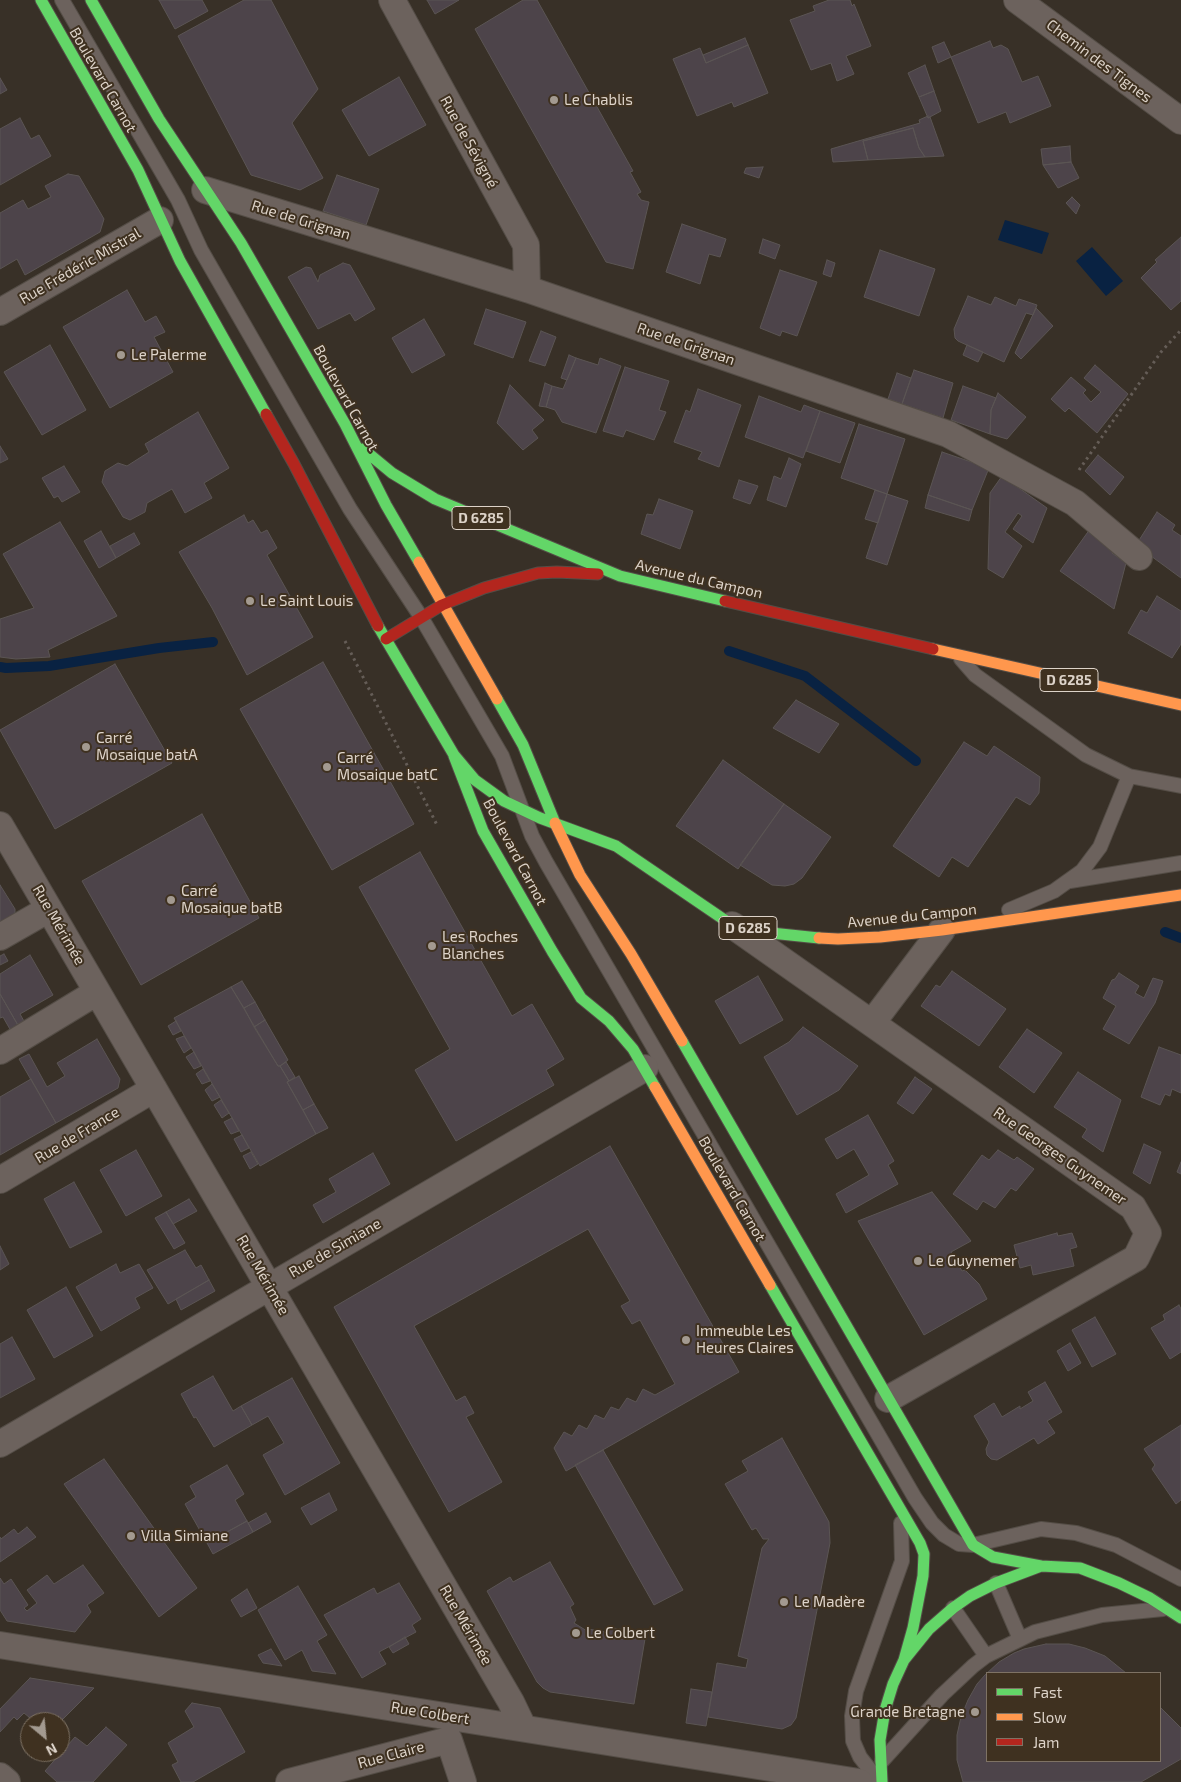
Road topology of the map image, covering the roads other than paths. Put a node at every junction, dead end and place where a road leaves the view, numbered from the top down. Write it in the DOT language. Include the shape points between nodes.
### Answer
graph roads {
  1 [pos="41,0"];
  2 [pos="62,0"];
  3 [pos="91,0"];
  4 [pos="392,0"];
  5 [pos="1017,0"];
  6 [pos="1181,121"];
  7 [pos="205,190"];
  8 [pos="160,220"];
  9 [pos="527,289"];
  10 [pos="0,312"];
  11 [pos="354,441"];
  12 [pos="1139,558"];
  13 [pos="620,576"];
  14 [pos="442,605"];
  15 [pos="421,617"];
  16 [pos="386,639"];
  17 [pos="956,654"];
  18 [pos="1181,705"];
  19 [pos="454,755"];
  20 [pos="1129,776"];
  21 [pos="1181,786"];
  22 [pos="522,809"];
  23 [pos="555,823"];
  24 [pos="0,825"];
  25 [pos="1181,863"];
  26 [pos="1069,881"];
  27 [pos="1181,895"];
  28 [pos="49,909"];
  29 [pos="732,925"];
  30 [pos="969,926"];
  31 [pos="942,930"];
  32 [pos="0,937"];
  33 [pos="97,992"];
  34 [pos="872,1023"];
  35 [pos="0,1051"];
  36 [pos="645,1068"];
  37 [pos="154,1089"];
  38 [pos="0,1180"];
  39 [pos="269,1286"];
  40 [pos="888,1399"];
  41 [pos="0,1444"];
  42 [pos="899,1507"];
  43 [pos="973,1545"];
  44 [pos="1041,1566"];
  45 [pos="1181,1579"];
  46 [pos="996,1583"];
  47 [pos="953,1608"];
  48 [pos="1169,1609"];
  49 [pos="1181,1618"];
  50 [pos="1020,1639"];
  51 [pos="0,1645"];
  52 [pos="986,1656"];
  53 [pos="904,1660"];
  54 [pos="522,1727"];
  55 [pos="452,1728"];
  56 [pos="881,1762"];
  57 [pos="0,1776"];
  58 [pos="7,1782"];
  59 [pos="289,1782"];
  60 [pos="463,1782"];
  61 [pos="859,1782"];
  62 [pos="881,1782"];
  1 -- 8 [label="main road, Boulevard Carnot" via="138,170"];
  2 -- 15 [label="lane" via="350,508"];
  3 -- 7 [label="main road, Boulevard Carnot" via="159,119"];
  4 -- 9 [label="street, Rue de Sévigné" via="526,245"];
  5 -- 6 [label="street, Chemin des Tignes"];
  7 -- 9 [label="street, Rue de Grignan"];
  7 -- 11 [label="main road, Boulevard Carnot" via="241,243"];
  8 -- 10 [label="street, Rue Frédéric Mistral"];
  8 -- 16 [label="main road, Boulevard Carnot"];
  9 -- 12 [label="street, Rue de Grignan" via="948,434 1075,503"];
  11 -- 13 [label="main road, Avenue du Campon / D 6285" via="392,473 435,499"];
  11 -- 14 [label="main road, Boulevard Carnot"];
  13 -- 14 [label="main road, Avenue du Campon" via="538,573 477,590"];
  13 -- 17 [label="main road, Avenue du Campon / D 6285"];
  14 -- 15 [label="main road, Avenue du Campon"];
  14 -- 23 [label="main road, Boulevard Carnot" via="523,745"];
  15 -- 16 [label="main road, Avenue du Campon"];
  15 -- 22 [label="lane" via="502,756"];
  16 -- 19 [label="main road, Boulevard Carnot"];
  17 -- 18 [label="main road, Avenue du Campon / D 6285"];
  17 -- 20 [label="lane" via="976,675 1060,738"];
  19 -- 22 [label="main road, Boulevard Carnot" via="475,780 504,801"];
  19 -- 36 [label="main road, Boulevard Carnot" via="483,831 570,981 581,998 620,1032"];
  20 -- 21 [label="lane"];
  20 -- 26 [label="lane" via="1100,847 1082,871"];
  22 -- 23 [label="main road, Boulevard Carnot"];
  22 -- 43 [label="lane" via="546,862 915,1498 944,1535 959,1544"];
  23 -- 29 [label="main road, Avenue du Campon / D 6285" via="616,846"];
  23 -- 40 [label="main road, Boulevard Carnot" via="580,875 631,954"];
  24 -- 28 [label="street, Rue Mérimée"];
  25 -- 26 [label="lane"];
  26 -- 30 [label="lane" via="1054,891"];
  27 -- 30 [label="main road, Avenue du Campon / D 6285"];
  28 -- 32 [label="street"];
  28 -- 33 [label="street, Rue Mérimée"];
  29 -- 31 [label="main road, Avenue du Campon / D 6285" via="771,933 838,939"];
  29 -- 34 [label="street, Rue Georges Guynemer"];
  30 -- 31 [label="main road, Avenue du Campon / D 6285"];
  31 -- 34 [label="street"];
  33 -- 35 [label="street"];
  33 -- 37 [label="street, Rue Mérimée"];
  34 -- 40 [label="street, Rue Georges Guynemer" via="1133,1207 1148,1234 1136,1258"];
  36 -- 39 [label="street, Rue de Simiane"];
  36 -- 42 [label="main road, Boulevard Carnot"];
  37 -- 38 [label="street, Rue de France"];
  37 -- 39 [label="street, Rue Mérimée"];
  39 -- 41 [label="street, Rue de Simiane"];
  39 -- 54 [label="street, Rue Mérimée" via="511,1702"];
  40 -- 43 [label="main road, Boulevard Carnot"];
  42 -- 53 [label="main road, Boulevard Carnot" via="924,1554 923,1576"];
  42 -- 62 [label="lane" via="902,1561 856,1692 852,1716 853,1741 860,1757"];
  43 -- 44 [label="main road, Boulevard Carnot" via="993,1557"];
  43 -- 45 [label="lane" via="1041,1530 1076,1533 1116,1545"];
  44 -- 46 [label="main road"];
  44 -- 48 [label="main road, Boulevard Carnot" via="1080,1568 1119,1583"];
  46 -- 47 [label="main road"];
  46 -- 50 [label="lane"];
  47 -- 52 [label="lane"];
  47 -- 53 [label="main road"];
  48 -- 49 [label="main road, Boulevard Carnot"];
  48 -- 50 [label="lane" via="1102,1615 1035,1632"];
  50 -- 52 [label="lane"];
  51 -- 55 [label="street, Rue Colbert"];
  52 -- 56 [label="lane" via="942,1695"];
  53 -- 56 [label="main road" via="885,1710 880,1740"];
  54 -- 55 [label="street, Rue Colbert"];
  54 -- 61 [label="street, Rue Colbert"];
  55 -- 59 [label="street, Rue Claire"];
  55 -- 60 [label="street"];
  56 -- 62 [label="main road"];
  57 -- 58 [label="street"];
}
